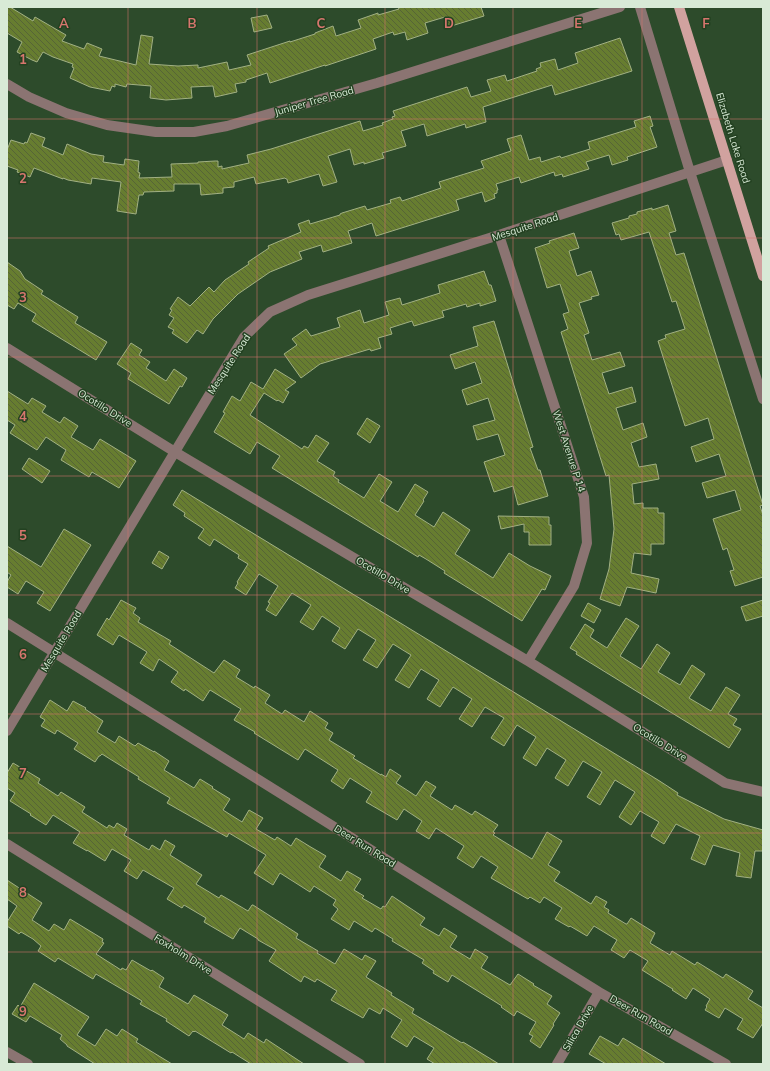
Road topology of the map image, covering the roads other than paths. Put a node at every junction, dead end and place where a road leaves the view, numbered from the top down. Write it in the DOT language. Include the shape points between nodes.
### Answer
graph roads {
  1 [pos="620,7"];
  2 [pos="640,7"];
  3 [pos="679,7"];
  4 [pos="7,84"];
  5 [pos="728,160"];
  6 [pos="690,172"];
  7 [pos="499,235"];
  8 [pos="763,276"];
  9 [pos="7,348"];
  10 [pos="763,399"];
  11 [pos="175,452"];
  12 [pos="7,623"];
  13 [pos="54,653"];
  14 [pos="528,661"];
  15 [pos="7,731"];
  16 [pos="763,792"];
  17 [pos="7,844"];
  18 [pos="599,992"];
  19 [pos="7,1052"];
  20 [pos="28,1064"];
  21 [pos="360,1064"];
  22 [pos="557,1064"];
  23 [pos="726,1064"];
  1 -- 4 [label="street, Juniper Tree Road" via="377,83 227,126 194,132 156,132 107,125 66,113"];
  2 -- 6 [label="street"];
  3 -- 5 [label="main road, Elizabeth Lake Road"];
  5 -- 6 [label="street, Mesquite Road"];
  5 -- 8 [label="main road, Elizabeth Lake Road"];
  6 -- 7 [label="street, Mesquite Road"];
  6 -- 10 [label="street"];
  7 -- 11 [label="street, Mesquite Road" via="308,295 270,312 244,337"];
  7 -- 14 [label="street, West Avenue P 14" via="584,497 587,543 574,586"];
  9 -- 11 [label="street, Ocotillo Drive"];
  11 -- 13 [label="street, Mesquite Road"];
  11 -- 14 [label="street, Ocotillo Drive"];
  12 -- 13 [label="street, Deer Run Road"];
  13 -- 15 [label="street, Mesquite Road"];
  13 -- 18 [label="street, Deer Run Road"];
  14 -- 16 [label="street, Ocotillo Drive" via="725,783"];
  17 -- 21 [label="street, Foxholm Drive"];
  18 -- 22 [label="street, Silica Drive"];
  18 -- 23 [label="street, Deer Run Road"];
  19 -- 20 [label="street"];
}
